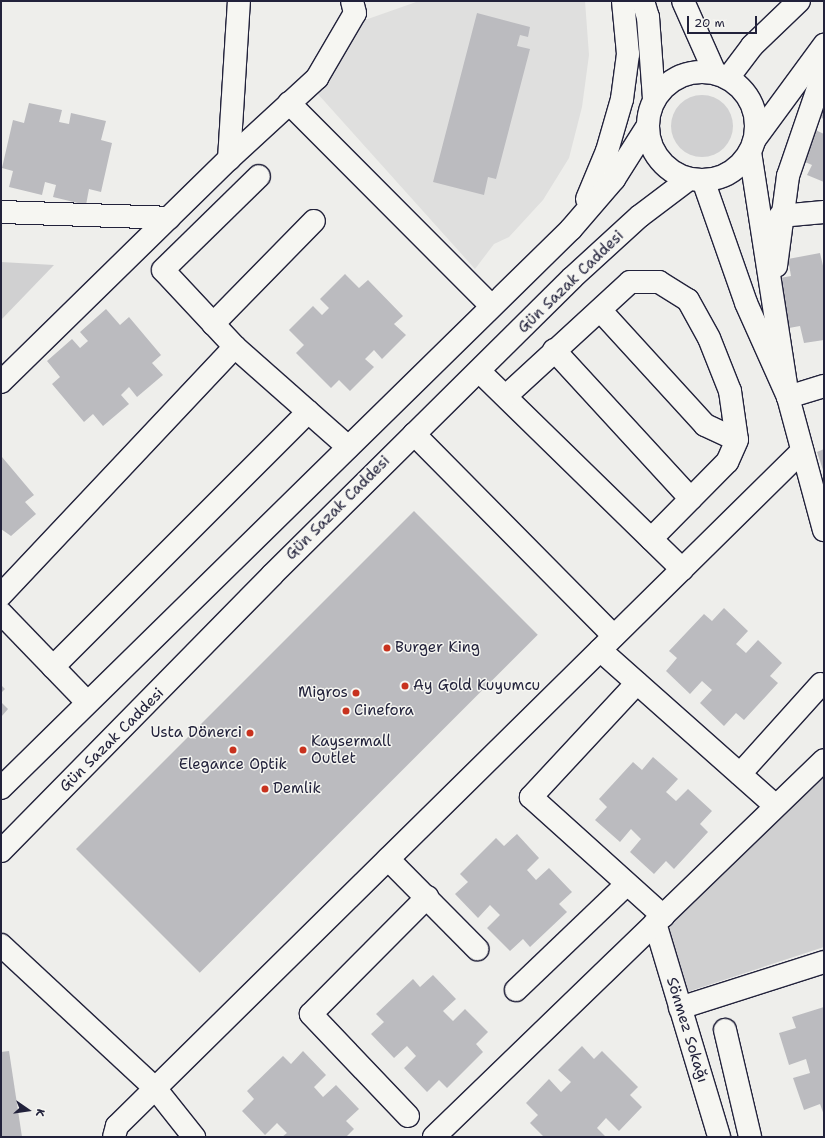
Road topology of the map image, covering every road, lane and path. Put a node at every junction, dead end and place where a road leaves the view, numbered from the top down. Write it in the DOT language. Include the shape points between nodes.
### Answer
graph roads {
  1 [pos="239,1"];
  2 [pos="352,1"];
  3 [pos="623,1"];
  4 [pos="643,1"];
  5 [pos="683,1"];
  6 [pos="799,1"];
  7 [pos="824,45"];
  8 [pos="824,71"];
  9 [pos="722,75"];
  10 [pos="654,100"];
  11 [pos="289,103"];
  12 [pos="647,127"];
  13 [pos="752,145"];
  14 [pos="229,159"];
  15 [pos="259,176"];
  16 [pos="696,180"];
  17 [pos="1,212"];
  18 [pos="824,212"];
  19 [pos="780,216"];
  20 [pos="169,218"];
  21 [pos="314,221"];
  22 [pos="571,229"];
  23 [pos="491,306"];
  24 [pos="600,310"];
  25 [pos="213,324"];
  26 [pos="778,337"];
  27 [pos="235,348"];
  28 [pos="554,350"];
  29 [pos="479,370"];
  30 [pos="1,382"];
  31 [pos="824,386"];
  32 [pos="506,396"];
  33 [pos="788,397"];
  34 [pos="308,412"];
  35 [pos="414,434"];
  36 [pos="737,440"];
  37 [pos="348,446"];
  38 [pos="802,451"];
  39 [pos="691,499"];
  40 [pos="824,530"];
  41 [pos="651,539"];
  42 [pos="682,569"];
  43 [pos="1,595"];
  44 [pos="1,612"];
  45 [pos="607,643"];
  46 [pos="53,667"];
  47 [pos="637,683"];
  48 [pos="821,684"];
  49 [pos="87,702"];
  50 [pos="824,760"];
  51 [pos="740,774"];
  52 [pos="1,788"];
  53 [pos="776,806"];
  54 [pos="1,852"];
  55 [pos="388,858"];
  56 [pos="626,884"];
  57 [pos="427,897"];
  58 [pos="659,920"];
  59 [pos="1,945"];
  60 [pos="477,949"];
  61 [pos="824,962"];
  62 [pos="516,990"];
  63 [pos="680,1008"];
  64 [pos="725,1030"];
  65 [pos="155,1088"];
  66 [pos="408,1116"];
  67 [pos="114,1137"];
  68 [pos="194,1137"];
  69 [pos="434,1137"];
  70 [pos="719,1137"];
  71 [pos="750,1137"];
  1 -- 14 [label="street"];
  2 -- 11 [label="street" via="355,13 317,78"];
  3 -- 22 [label="street" via="628,54 622,99 600,170"];
  4 -- 10 [label="street" via="648,17"];
  5 -- 9 [label="street"];
  6 -- 9 [label="street"];
  7 -- 13 [label="street"];
  8 -- 19 [label="street" via="796,147"];
  9 -- 10 [label="street" via="687,73 662,88"];
  9 -- 13 [label="street" via="749,97 757,124"];
  10 -- 12 [label="street"];
  11 -- 14 [label="street"];
  11 -- 23 [label="street"];
  12 -- 16 [label="street" via="655,154 676,174"];
  12 -- 22 [label="street" via="614,179"];
  13 -- 16 [label="street" via="730,172"];
  13 -- 26 [label="street"];
  14 -- 20 [label="street"];
  15 -- 25 [label="street" via="163,270"];
  16 -- 29 [label="street, Gün Sazak Caddesi" via="610,242"];
  16 -- 33 [label="street"];
  17 -- 20 [label="street"];
  18 -- 19 [label="street"];
  19 -- 26 [label="street" via="776,256"];
  20 -- 30 [label="street"];
  21 -- 25 [label="street"];
  22 -- 23 [label="street"];
  23 -- 37 [label="street"];
  24 -- 28 [label="street"];
  24 -- 36 [label="street" via="705,425"];
  24 -- 36 [label="street" via="630,282 659,282 680,292 699,319 720,364 737,418"];
  25 -- 27 [label="street"];
  26 -- 33 [label="street"];
  27 -- 34 [label="street"];
  27 -- 43 [label="street"];
  28 -- 32 [label="street"];
  28 -- 39 [label="street"];
  29 -- 32 [label="street"];
  29 -- 35 [label="street, Gün Sazak Caddesi"];
  31 -- 33 [label="street"];
  32 -- 41 [label="street"];
  33 -- 38 [label="street"];
  34 -- 37 [label="street"];
  34 -- 46 [label="street"];
  35 -- 45 [label="street"];
  35 -- 54 [label="street, Gün Sazak Caddesi"];
  36 -- 39 [label="street" via="727,462"];
  37 -- 49 [label="street"];
  38 -- 40 [label="street"];
  38 -- 42 [label="street"];
  39 -- 41 [label="street"];
  41 -- 42 [label="street"];
  42 -- 45 [label="street"];
  44 -- 46 [label="street"];
  45 -- 47 [label="street"];
  45 -- 55 [label="street"];
  46 -- 49 [label="street"];
  47 -- 51 [label="street"];
  47 -- 56 [label="street" via="531,797"];
  48 -- 51 [label="street"];
  49 -- 52 [label="street"];
  50 -- 53 [label="street"];
  51 -- 53 [label="street"];
  53 -- 58 [label="street"];
  55 -- 57 [label="street"];
  55 -- 65 [label="street"];
  56 -- 58 [label="street"];
  56 -- 62 [label="street"];
  57 -- 60 [label="street"];
  57 -- 66 [label="street" via="311,1014"];
  58 -- 63 [label="street, Sönmez Sokağı"];
  58 -- 69 [label="street"];
  59 -- 65 [label="street"];
  61 -- 63 [label="street"];
  63 -- 70 [label="street, Sönmez Sokağı"];
  64 -- 71 [label="street"];
  65 -- 67 [label="street" via="117,1126"];
  65 -- 68 [label="street"];
}
